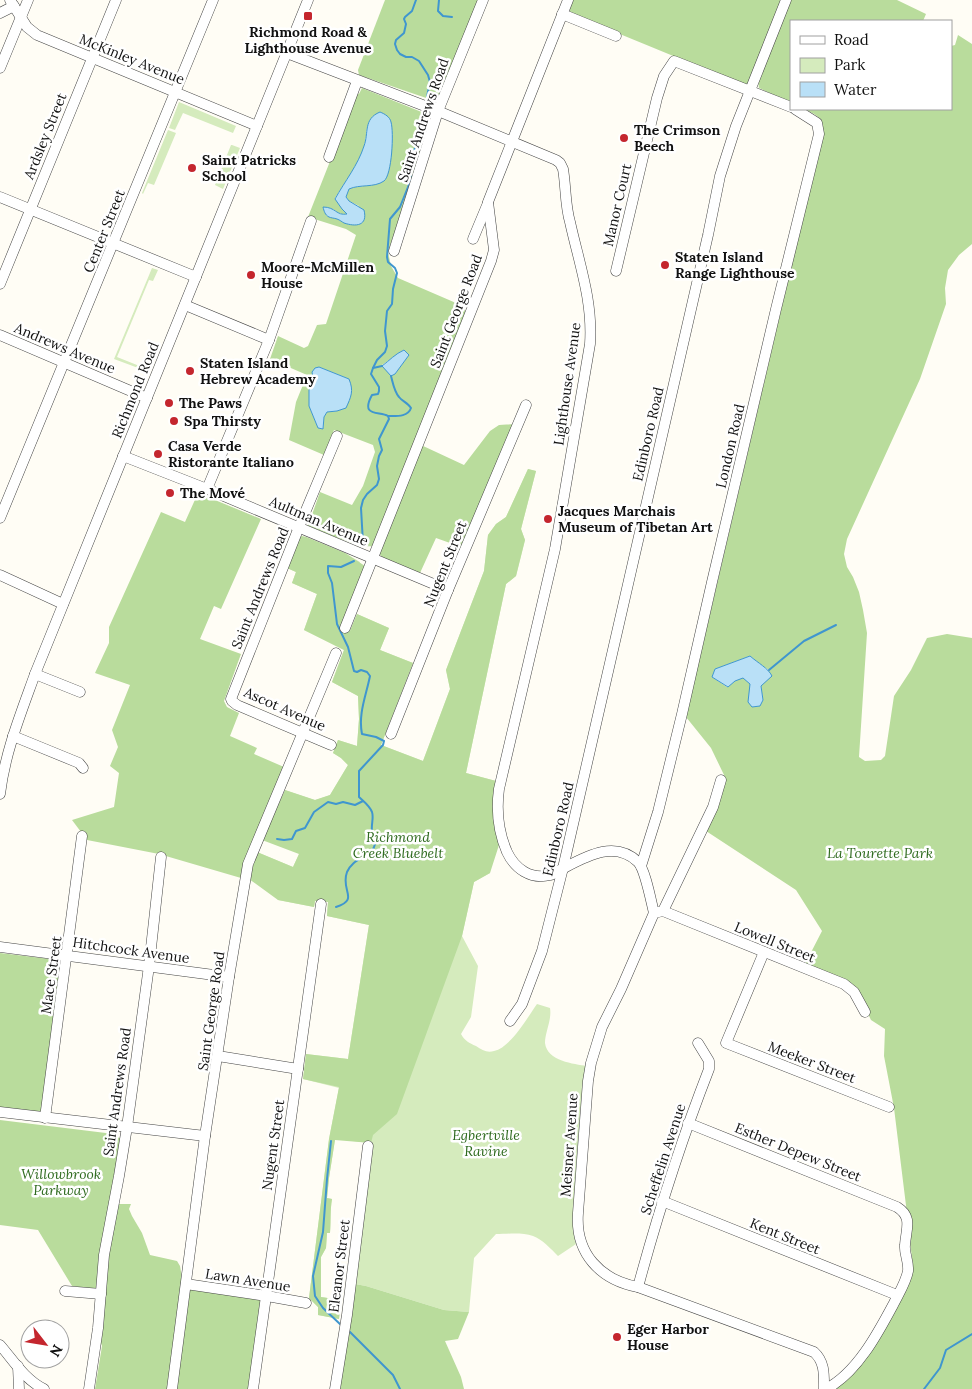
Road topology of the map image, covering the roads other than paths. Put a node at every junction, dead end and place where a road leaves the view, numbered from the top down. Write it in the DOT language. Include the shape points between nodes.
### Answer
graph roads {
  1 [pos="28,0"];
  2 [pos="116,0"];
  3 [pos="213,0"];
  4 [pos="308,0"];
  5 [pos="483,0"];
  6 [pos="568,0"];
  7 [pos="786,0"];
  8 [pos="12,3"];
  9 [pos="0,13"];
  10 [pos="562,14"];
  11 [pos="21,18"];
  12 [pos="616,36"];
  13 [pos="287,53"];
  14 [pos="92,58"];
  15 [pos="0,68"];
  16 [pos="357,81"];
  17 [pos="750,91"];
  18 [pos="175,92"];
  19 [pos="790,107"];
  20 [pos="797,110"];
  21 [pos="438,111"];
  22 [pos="257,126"];
  23 [pos="512,142"];
  24 [pos="329,157"];
  25 [pos="0,197"];
  26 [pos="488,202"];
  27 [pos="30,209"];
  28 [pos="311,221"];
  29 [pos="474,239"];
  30 [pos="113,243"];
  31 [pos="394,251"];
  32 [pos="616,271"];
  33 [pos="196,277"];
  34 [pos="0,284"];
  35 [pos="185,305"];
  36 [pos="0,336"];
  37 [pos="268,340"];
  38 [pos="65,363"];
  39 [pos="147,398"];
  40 [pos="526,404"];
  41 [pos="337,436"];
  42 [pos="123,456"];
  43 [pos="207,489"];
  44 [pos="0,518"];
  45 [pos="299,527"];
  46 [pos="372,558"];
  47 [pos="0,576"];
  48 [pos="448,590"];
  49 [pos="63,604"];
  50 [pos="345,628"];
  51 [pos="336,653"];
  52 [pos="35,674"];
  53 [pos="80,692"];
  54 [pos="232,696"];
  55 [pos="302,732"];
  56 [pos="390,734"];
  57 [pos="14,736"];
  58 [pos="332,745"];
  59 [pos="83,768"];
  60 [pos="721,780"];
  61 [pos="0,791"];
  62 [pos="82,836"];
  63 [pos="161,857"];
  64 [pos="641,866"];
  65 [pos="563,868"];
  66 [pos="322,904"];
  67 [pos="658,912"];
  68 [pos="0,947"];
  69 [pos="764,952"];
  70 [pos="67,956"];
  71 [pos="149,966"];
  72 [pos="229,977"];
  73 [pos="865,1012"];
  74 [pos="510,1022"];
  75 [pos="698,1043"];
  76 [pos="218,1056"];
  77 [pos="298,1069"];
  78 [pos="889,1107"];
  79 [pos="0,1112"];
  80 [pos="45,1118"];
  81 [pos="688,1123"];
  82 [pos="127,1127"];
  83 [pos="206,1136"];
  84 [pos="368,1146"];
  85 [pos="662,1201"];
  86 [pos="186,1284"];
  87 [pos="638,1287"];
  88 [pos="65,1291"];
  89 [pos="101,1294"];
  90 [pos="897,1295"];
  91 [pos="267,1296"];
  92 [pos="306,1303"];
  93 [pos="0,1345"];
  94 [pos="18,1366"];
  95 [pos="38,1388"];
  96 [pos="19,1389"];
  97 [pos="89,1389"];
  98 [pos="172,1389"];
  99 [pos="253,1389"];
  100 [pos="335,1389"];
  101 [pos="825,1389"];
  1 -- 11 [label="street"];
  2 -- 14 [label="street, Ardsley Street"];
  3 -- 18 [label="street, Center Street"];
  4 -- 13 [label="street, Richmond Road"];
  5 -- 21 [label="street, Saint Andrews Road"];
  6 -- 10 [label="street, Saint George Road"];
  7 -- 17 [label="street, Edinboro Road"];
  8 -- 9 [label="street"];
  8 -- 11 [label="street, McKinley Avenue"];
  10 -- 12 [label="street"];
  10 -- 23 [label="street, Saint George Road"];
  11 -- 14 [label="street, McKinley Avenue" via="37,35"];
  11 -- 15 [label="street"];
  13 -- 16 [label="street, Lighthouse Avenue"];
  13 -- 22 [label="street, Richmond Road"];
  14 -- 18 [label="street, McKinley Avenue"];
  14 -- 27 [label="street, Ardsley Street"];
  16 -- 21 [label="street, Lighthouse Avenue"];
  16 -- 24 [label="street"];
  17 -- 19 [label="street"];
  17 -- 32 [label="street, Manor Court" via="674,61 664,76 657,98"];
  17 -- 65 [label="street, Edinboro Road" via="720,176"];
  18 -- 22 [label="street, McKinley Avenue"];
  18 -- 30 [label="street, Center Street"];
  20 -- 64 [label="street, London Road" via="815,120 819,134 682,714"];
  21 -- 23 [label="street, Lighthouse Avenue"];
  21 -- 31 [label="street, Saint Andrews Road"];
  22 -- 33 [label="street, Richmond Road"];
  23 -- 26 [label="street, Saint George Road"];
  23 -- 65 [label="street, Lighthouse Avenue" via="556,160 563,169 569,221 588,296 591,327 554,549 498,796 497,816 502,841 515,865 535,876 551,875"];
  25 -- 27 [label="street"];
  26 -- 29 [label="street"];
  26 -- 46 [label="street, Saint George Road" via="494,250 491,261"];
  27 -- 30 [label="street"];
  27 -- 34 [label="street, Ardsley Street"];
  28 -- 37 [label="street"];
  30 -- 33 [label="street"];
  30 -- 38 [label="street, Center Street"];
  33 -- 35 [label="street, Richmond Road"];
  35 -- 37 [label="street"];
  35 -- 39 [label="street, Richmond Road"];
  36 -- 38 [label="street, Andrews Avenue"];
  37 -- 43 [label="street"];
  38 -- 39 [label="street, Andrews Avenue"];
  38 -- 44 [label="street, Center Street"];
  39 -- 42 [label="street, Richmond Road"];
  40 -- 48 [label="street, Nugent Street"];
  41 -- 45 [label="street, Saint Andrews Road"];
  42 -- 43 [label="street, Aultman Avenue"];
  42 -- 49 [label="street, Richmond Road"];
  43 -- 45 [label="street, Aultman Avenue"];
  45 -- 46 [label="street, Aultman Avenue"];
  45 -- 54 [label="street, Saint Andrews Road"];
  46 -- 48 [label="street, Aultman Avenue"];
  46 -- 50 [label="street, Saint George Road"];
  47 -- 49 [label="street"];
  48 -- 56 [label="street, Nugent Street"];
  49 -- 52 [label="street, Richmond Road"];
  51 -- 55 [label="street, Saint George Road"];
  52 -- 53 [label="street"];
  52 -- 57 [label="street, Richmond Road"];
  54 -- 55 [label="street, Ascot Avenue" via="234,703"];
  55 -- 58 [label="street, Ascot Avenue"];
  55 -- 72 [label="street, Saint George Road" via="248,864"];
  57 -- 59 [label="street" via="79,763"];
  57 -- 61 [label="street, Richmond Road"];
  60 -- 67 [label="street, Meisner Avenue" via="713,807"];
  62 -- 70 [label="street, Mace Street"];
  63 -- 71 [label="street, Saint Andrews Road"];
  64 -- 65 [label="street" via="623,853 605,850"];
  64 -- 67 [label="street"];
  65 -- 74 [label="street, Edinboro Road" via="542,951 522,1004"];
  66 -- 77 [label="street, Nugent Street"];
  67 -- 69 [label="street, Lowell Street"];
  67 -- 87 [label="street, Meisner Avenue" via="602,1028 591,1063 577,1219 580,1239 597,1268 616,1281"];
  68 -- 70 [label="street, Hitchcock Avenue"];
  69 -- 73 [label="street, Lowell Street" via="844,984 854,992"];
  69 -- 78 [label="street, Meeker Street" via="726,1043"];
  70 -- 71 [label="street, Hitchcock Avenue"];
  70 -- 80 [label="street, Mace Street"];
  71 -- 72 [label="street, Hitchcock Avenue"];
  71 -- 82 [label="street, Saint Andrews Road"];
  72 -- 76 [label="street, Saint George Road"];
  75 -- 81 [label="street, Scheffelin Avenue" via="709,1061 709,1069"];
  76 -- 77 [label="street"];
  76 -- 83 [label="street, Saint George Road"];
  77 -- 91 [label="street, Nugent Street"];
  79 -- 80 [label="street"];
  80 -- 82 [label="street"];
  81 -- 85 [label="street, Scheffelin Avenue"];
  81 -- 90 [label="street, Esther Depew Street" via="897,1207 905,1214 908,1224 905,1244 908,1272"];
  82 -- 83 [label="street"];
  82 -- 89 [label="street, Saint Andrews Road" via="104,1255"];
  83 -- 86 [label="street, Saint George Road"];
  84 -- 100 [label="street, Eleanor Street"];
  85 -- 87 [label="street, Scheffelin Avenue"];
  85 -- 90 [label="street, Kent Street"];
  86 -- 91 [label="street, Lawn Avenue"];
  86 -- 98 [label="street, Saint George Road"];
  87 -- 101 [label="street, Meisner Avenue" via="814,1352 824,1370"];
  88 -- 89 [label="street"];
  89 -- 97 [label="street, Saint Andrews Road"];
  90 -- 101 [label="street" via="859,1358 840,1381"];
  91 -- 92 [label="street, Lawn Avenue"];
  91 -- 99 [label="street, Nugent Street"];
  93 -- 94 [label="street"];
  94 -- 95 [label="street"];
  94 -- 96 [label="street"];
}
